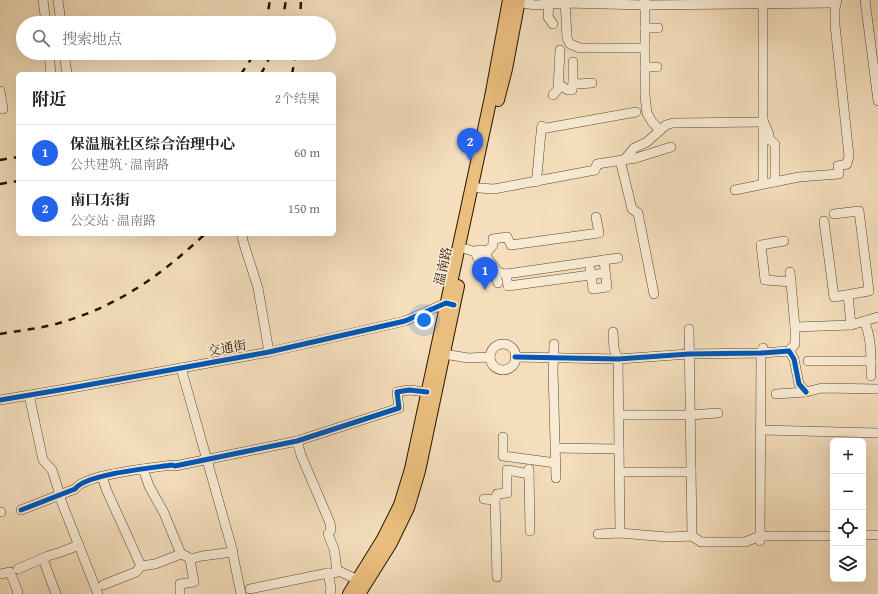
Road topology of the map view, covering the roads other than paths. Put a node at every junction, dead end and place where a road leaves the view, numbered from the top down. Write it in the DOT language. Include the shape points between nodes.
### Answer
graph roads {
  1 [pos="43,0"];
  2 [pos="58,0"];
  3 [pos="865,0"];
  4 [pos="516,1"];
  5 [pos="565,2"];
  6 [pos="705,2"];
  7 [pos="761,2"];
  8 [pos="836,2"];
  9 [pos="645,3"];
  10 [pos="549,4"];
  11 [pos="45,16"];
  12 [pos="59,16"];
  13 [pos="553,24"];
  14 [pos="645,28"];
  15 [pos="658,28"];
  16 [pos="570,44"];
  17 [pos="645,48"];
  18 [pos="50,60"];
  19 [pos="65,60"];
  20 [pos="573,62"];
  21 [pos="645,67"];
  22 [pos="657,67"];
  23 [pos="51,72"];
  24 [pos="67,72"];
  25 [pos="574,82"];
  26 [pos="592,83"];
  27 [pos="558,84"];
  28 [pos="0,91"];
  29 [pos="553,95"];
  30 [pos="878,101"];
  31 [pos="3,110"];
  32 [pos="630,111"];
  33 [pos="764,122"];
  34 [pos="660,130"];
  35 [pos="671,147"];
  36 [pos="623,159"];
  37 [pos="536,182"];
  38 [pos="775,182"];
  39 [pos="763,184"];
  40 [pos="479,188"];
  41 [pos="735,190"];
  42 [pos="834,214"];
  43 [pos="596,217"];
  44 [pos="824,221"];
  45 [pos="243,236"];
  46 [pos="784,241"];
  47 [pos="479,253"];
  48 [pos="618,258"];
  49 [pos="604,260"];
  50 [pos="589,262"];
  51 [pos="502,273"];
  52 [pos="605,273"];
  53 [pos="591,275"];
  54 [pos="498,283"];
  55 [pos="654,294"];
  56 [pos="848,295"];
  57 [pos="450,304"];
  58 [pos="878,317"];
  59 [pos="864,321"];
  60 [pos="851,325"];
  61 [pos="795,327"];
  62 [pos="689,329"];
  63 [pos="613,332"];
  64 [pos="554,344"];
  65 [pos="762,351"];
  66 [pos="789,351"];
  67 [pos="269,352"];
  68 [pos="444,354"];
  69 [pos="689,354"];
  70 [pos="490,357"];
  71 [pos="515,357"];
  72 [pos="554,357"];
  73 [pos="618,359"];
  74 [pos="808,362"];
  75 [pos="871,362"];
  76 [pos="181,368"];
  77 [pos="871,376"];
  78 [pos="878,389"];
  79 [pos="427,392"];
  80 [pos="806,392"];
  81 [pos="776,394"];
  82 [pos="29,395"];
  83 [pos="0,400"];
  84 [pos="718,413"];
  85 [pos="619,416"];
  86 [pos="690,416"];
  87 [pos="760,430"];
  88 [pos="878,433"];
  89 [pos="503,437"];
  90 [pos="297,441"];
  91 [pos="555,448"];
  92 [pos="619,449"];
  93 [pos="207,459"];
  94 [pos="529,460"];
  95 [pos="556,463"];
  96 [pos="143,469"];
  97 [pos="619,472"];
  98 [pos="691,472"];
  99 [pos="529,474"];
  100 [pos="102,476"];
  101 [pos="556,478"];
  102 [pos="60,494"];
  103 [pos="484,499"];
  104 [pos="495,500"];
  105 [pos="21,510"];
  106 [pos="530,531"];
  107 [pos="620,533"];
  108 [pos="598,534"];
  109 [pos="866,535"];
  110 [pos="878,535"];
  111 [pos="692,536"];
  112 [pos="830,536"];
  113 [pos="760,539"];
  114 [pos="78,545"];
  115 [pos="233,552"];
  116 [pos="181,554"];
  117 [pos="42,559"];
  118 [pos="190,560"];
  119 [pos="141,566"];
  120 [pos="18,569"];
  121 [pos="337,570"];
  122 [pos="328,573"];
  123 [pos="0,574"];
  124 [pos="497,577"];
  125 [pos="358,580"];
  126 [pos="103,586"];
  127 [pos="250,589"];
  128 [pos="17,594"];
  129 [pos="56,594"];
  130 [pos="98,594"];
  131 [pos="180,594"];
  132 [pos="241,594"];
  133 [pos="330,594"];
  134 [pos="349,594"];
  135 [pos="359,594"];
  1 -- 11 [label="street"];
  2 -- 12 [label="street"];
  3 -- 30 [label="street"];
  4 -- 10 [label="street" via="536,5"];
  4 -- 40 [label="main road, 温南路" via="506,69"];
  4 -- 57 [label="main road, 温南路" via="491,97"];
  5 -- 9 [label="street"];
  5 -- 10 [label="street"];
  5 -- 16 [label="street" via="567,38"];
  6 -- 7 [label="street"];
  6 -- 9 [label="street"];
  7 -- 8 [label="street"];
  7 -- 33 [label="street"];
  8 -- 38 [label="street" via="835,25 849,156 847,164 838,166 839,174"];
  9 -- 14 [label="street"];
  10 -- 13 [label="street" via="548,17"];
  14 -- 15 [label="street"];
  14 -- 17 [label="street"];
  16 -- 17 [label="street" via="580,48"];
  16 -- 27 [label="street" via="565,50 558,50"];
  17 -- 21 [label="street"];
  18 -- 23 [label="street"];
  19 -- 24 [label="street"];
  20 -- 25 [label="street"];
  21 -- 22 [label="street"];
  21 -- 34 [label="street" via="647,114"];
  25 -- 26 [label="street"];
  25 -- 27 [label="street" via="572,90"];
  27 -- 29 [label="street" via="558,89"];
  28 -- 31 [label="street"];
  32 -- 37 [label="street" via="542,127"];
  33 -- 34 [label="street" via="673,123"];
  33 -- 38 [label="street" via="769,139 775,144"];
  33 -- 39 [label="street"];
  34 -- 36 [label="street"];
  35 -- 36 [label="street" via="636,158"];
  36 -- 37 [label="street" via="597,164 595,170"];
  36 -- 55 [label="street" via="632,209 638,213"];
  37 -- 40 [label="street" via="494,189"];
  38 -- 39 [label="street"];
  39 -- 41 [label="street"];
  40 -- 47 [label="main road, 温南路"];
  42 -- 56 [label="street" via="859,211 869,291"];
  43 -- 47 [label="street" via="599,233 511,244 507,237 493,239 494,245"];
  44 -- 56 [label="street" via="834,297"];
  45 -- 67 [label="street" via="258,288"];
  46 -- 61 [label="street" via="761,244 765,280 790,277"];
  47 -- 51 [label="street"];
  47 -- 57 [label="main road, 温南路"];
  48 -- 49 [label="street"];
  49 -- 50 [label="street"];
  49 -- 52 [label="street"];
  50 -- 51 [label="street"];
  50 -- 53 [label="street"];
  51 -- 53 [label="street" via="508,286"];
  51 -- 54 [label="street" via="496,275"];
  52 -- 53 [label="street"];
  52 -- 53 [label="street" via="607,287 593,289"];
  56 -- 60 [label="street"];
  57 -- 67 [label="street, 交通街" via="404,321"];
  57 -- 68 [label="main road, 温南路"];
  57 -- 79 [label="main road, 温南路"];
  58 -- 59 [label="street"];
  59 -- 60 [label="street"];
  59 -- 75 [label="street" via="868,330"];
  60 -- 61 [label="street"];
  61 -- 66 [label="street" via="795,344"];
  62 -- 69 [label="street"];
  63 -- 73 [label="street" via="614,349"];
  64 -- 72 [label="street"];
  65 -- 66 [label="street"];
  65 -- 69 [label="street"];
  65 -- 87 [label="street"];
  66 -- 80 [label="street" via="794,359 799,384"];
  67 -- 76 [label="street, 交通街"];
  68 -- 70 [label="street" via="468,358"];
  68 -- 135 [label="main road, 温南路" via="420,471 408,508 391,543"];
  69 -- 73 [label="street"];
  69 -- 86 [label="street"];
  70 -- 71 [label="street" via="493,349 500,345 512,349"];
  70 -- 71 [label="street" via="495,368 503,370 513,364"];
  71 -- 72 [label="street"];
  72 -- 73 [label="street"];
  72 -- 91 [label="street"];
  73 -- 85 [label="street"];
  74 -- 75 [label="street"];
  75 -- 77 [label="street"];
  76 -- 82 [label="street, 交通街"];
  76 -- 93 [label="street"];
  78 -- 80 [label="street" via="822,388"];
  79 -- 90 [label="street" via="396,392 399,408"];
  79 -- 125 [label="main road, 温南路" via="411,469 400,505"];
  80 -- 81 [label="street"];
  82 -- 83 [label="street, 交通街"];
  82 -- 102 [label="street" via="43,460 52,470"];
  84 -- 86 [label="street"];
  85 -- 86 [label="street"];
  85 -- 92 [label="street"];
  86 -- 98 [label="street"];
  87 -- 88 [label="street"];
  87 -- 113 [label="street"];
  89 -- 94 [label="street" via="503,456"];
  90 -- 93 [label="street"];
  90 -- 121 [label="street" via="330,523 331,530 328,534 334,549"];
  91 -- 92 [label="street"];
  91 -- 95 [label="street"];
  92 -- 97 [label="street"];
  93 -- 96 [label="street"];
  93 -- 115 [label="street"];
  94 -- 95 [label="street"];
  94 -- 99 [label="street"];
  95 -- 101 [label="street"];
  96 -- 100 [label="street"];
  96 -- 116 [label="street" via="148,486 164,513"];
  97 -- 98 [label="street"];
  97 -- 107 [label="street"];
  98 -- 111 [label="street"];
  99 -- 104 [label="street" via="507,470 507,493 497,494"];
  99 -- 106 [label="street"];
  100 -- 102 [label="street" via="78,485 75,490"];
  100 -- 119 [label="street"];
  102 -- 105 [label="street"];
  102 -- 114 [label="street"];
  103 -- 104 [label="street"];
  104 -- 124 [label="street"];
  107 -- 108 [label="street"];
  107 -- 111 [label="street"];
  109 -- 110 [label="street"];
  111 -- 113 [label="street" via="701,542 745,542"];
  112 -- 113 [label="street"];
  114 -- 117 [label="street"];
  114 -- 130 [label="street"];
  115 -- 118 [label="street"];
  115 -- 132 [label="street"];
  116 -- 118 [label="street"];
  116 -- 119 [label="street" via="155,564"];
  117 -- 120 [label="street"];
  117 -- 129 [label="street"];
  118 -- 131 [label="street" via="194,582 180,584"];
  119 -- 126 [label="street" via="136,572"];
  121 -- 122 [label="street" via="335,573"];
  121 -- 125 [label="street"];
  122 -- 127 [label="street"];
  122 -- 133 [label="street"];
  123 -- 128 [label="street" via="10,572"];
  125 -- 134 [label="main road, 温南路"];
}
